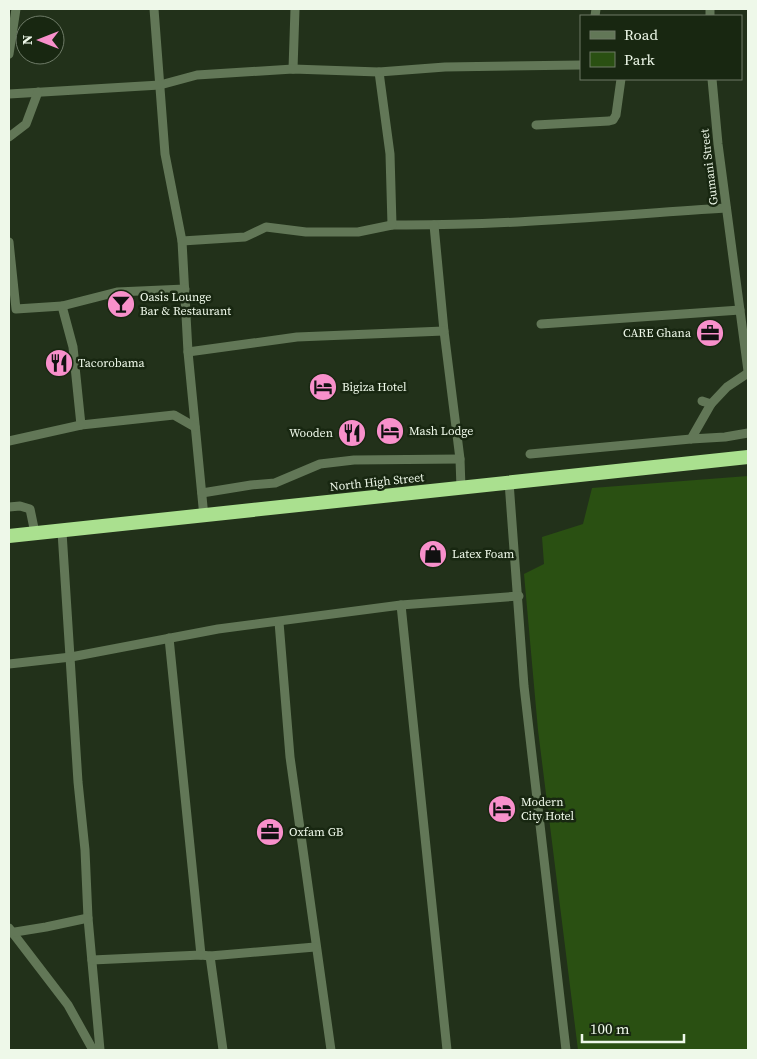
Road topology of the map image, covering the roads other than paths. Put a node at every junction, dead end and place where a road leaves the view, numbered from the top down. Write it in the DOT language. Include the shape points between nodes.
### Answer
graph roads {
  1 [pos="16,9"];
  2 [pos="154,9"];
  3 [pos="294,9"];
  4 [pos="9,54"];
  5 [pos="580,65"];
  6 [pos="293,69"];
  7 [pos="379,72"];
  8 [pos="620,80"];
  9 [pos="712,80"];
  10 [pos="160,84"];
  11 [pos="38,92"];
  12 [pos="9,94"];
  13 [pos="536,125"];
  14 [pos="9,137"];
  15 [pos="726,208"];
  16 [pos="392,225"];
  17 [pos="434,225"];
  18 [pos="182,241"];
  19 [pos="9,242"];
  20 [pos="185,289"];
  21 [pos="62,306"];
  22 [pos="13,309"];
  23 [pos="740,310"];
  24 [pos="541,324"];
  25 [pos="444,331"];
  26 [pos="188,352"];
  27 [pos="748,372"];
  28 [pos="702,401"];
  29 [pos="711,404"];
  30 [pos="81,425"];
  31 [pos="195,427"];
  32 [pos="748,433"];
  33 [pos="691,439"];
  34 [pos="9,441"];
  35 [pos="530,454"];
  36 [pos="748,457"];
  37 [pos="460,458"];
  38 [pos="509,482"];
  39 [pos="461,488"];
  40 [pos="202,493"];
  41 [pos="9,507"];
  42 [pos="204,517"];
  43 [pos="62,532"];
  44 [pos="35,533"];
  45 [pos="9,536"];
  46 [pos="519,596"];
  47 [pos="401,605"];
  48 [pos="279,622"];
  49 [pos="169,638"];
  50 [pos="71,657"];
  51 [pos="9,664"];
  52 [pos="88,918"];
  53 [pos="10,931"];
  54 [pos="315,947"];
  55 [pos="205,955"];
  56 [pos="92,960"];
  57 [pos="93,1050"];
  58 [pos="100,1050"];
  59 [pos="223,1050"];
  60 [pos="331,1050"];
  61 [pos="447,1050"];
  62 [pos="566,1050"];
  1 -- 4 [label="street"];
  2 -- 10 [label="street"];
  3 -- 6 [label="street"];
  5 -- 7 [label="street" via="445,67"];
  6 -- 7 [label="street"];
  6 -- 10 [label="street" via="198,75"];
  7 -- 16 [label="street" via="390,154"];
  8 -- 13 [label="street" via="613,120"];
  9 -- 15 [label="street, Gumani Street"];
  10 -- 11 [label="street"];
  10 -- 18 [label="street" via="165,154"];
  11 -- 12 [label="street"];
  11 -- 14 [label="street" via="26,124"];
  15 -- 17 [label="street"];
  15 -- 23 [label="street, Gumani Street"];
  16 -- 17 [label="street"];
  16 -- 18 [label="street" via="358,232 306,232 266,227 245,237"];
  17 -- 25 [label="street"];
  18 -- 20 [label="street"];
  19 -- 22 [label="street"];
  20 -- 21 [label="street" via="117,292"];
  20 -- 26 [label="street"];
  21 -- 22 [label="street"];
  21 -- 30 [label="street" via="73,347"];
  23 -- 24 [label="street"];
  23 -- 27 [label="street, Gumani Street"];
  25 -- 26 [label="street" via="297,337"];
  25 -- 37 [label="street"];
  26 -- 31 [label="street"];
  27 -- 29 [label="street"];
  28 -- 29 [label="street"];
  29 -- 33 [label="street"];
  30 -- 31 [label="street" via="174,415"];
  30 -- 34 [label="street"];
  31 -- 40 [label="street"];
  32 -- 33 [label="street"];
  33 -- 35 [label="street"];
  36 -- 38 [label="highway, North High Street"];
  37 -- 39 [label="street"];
  37 -- 40 [label="street" via="354,460 320,464 275,483"];
  38 -- 39 [label="highway, North High Street"];
  38 -- 46 [label="street"];
  39 -- 42 [label="highway, North High Street"];
  40 -- 42 [label="street"];
  41 -- 44 [label="street" via="30,509"];
  42 -- 43 [label="highway, North High Street"];
  43 -- 44 [label="highway, North High Street"];
  43 -- 50 [label="street"];
  44 -- 45 [label="highway, North High Street"];
  46 -- 47 [label="street"];
  46 -- 62 [label="street" via="524,686"];
  47 -- 48 [label="street"];
  47 -- 61 [label="street"];
  48 -- 49 [label="street"];
  48 -- 54 [label="street" via="290,757"];
  49 -- 50 [label="street"];
  49 -- 55 [label="street"];
  50 -- 51 [label="street"];
  50 -- 52 [label="street"];
  52 -- 53 [label="street"];
  52 -- 56 [label="street"];
  53 -- 57 [label="street" via="68,1005"];
  54 -- 55 [label="street"];
  54 -- 60 [label="street"];
  55 -- 56 [label="street"];
  55 -- 59 [label="street"];
  56 -- 58 [label="street"];
}
